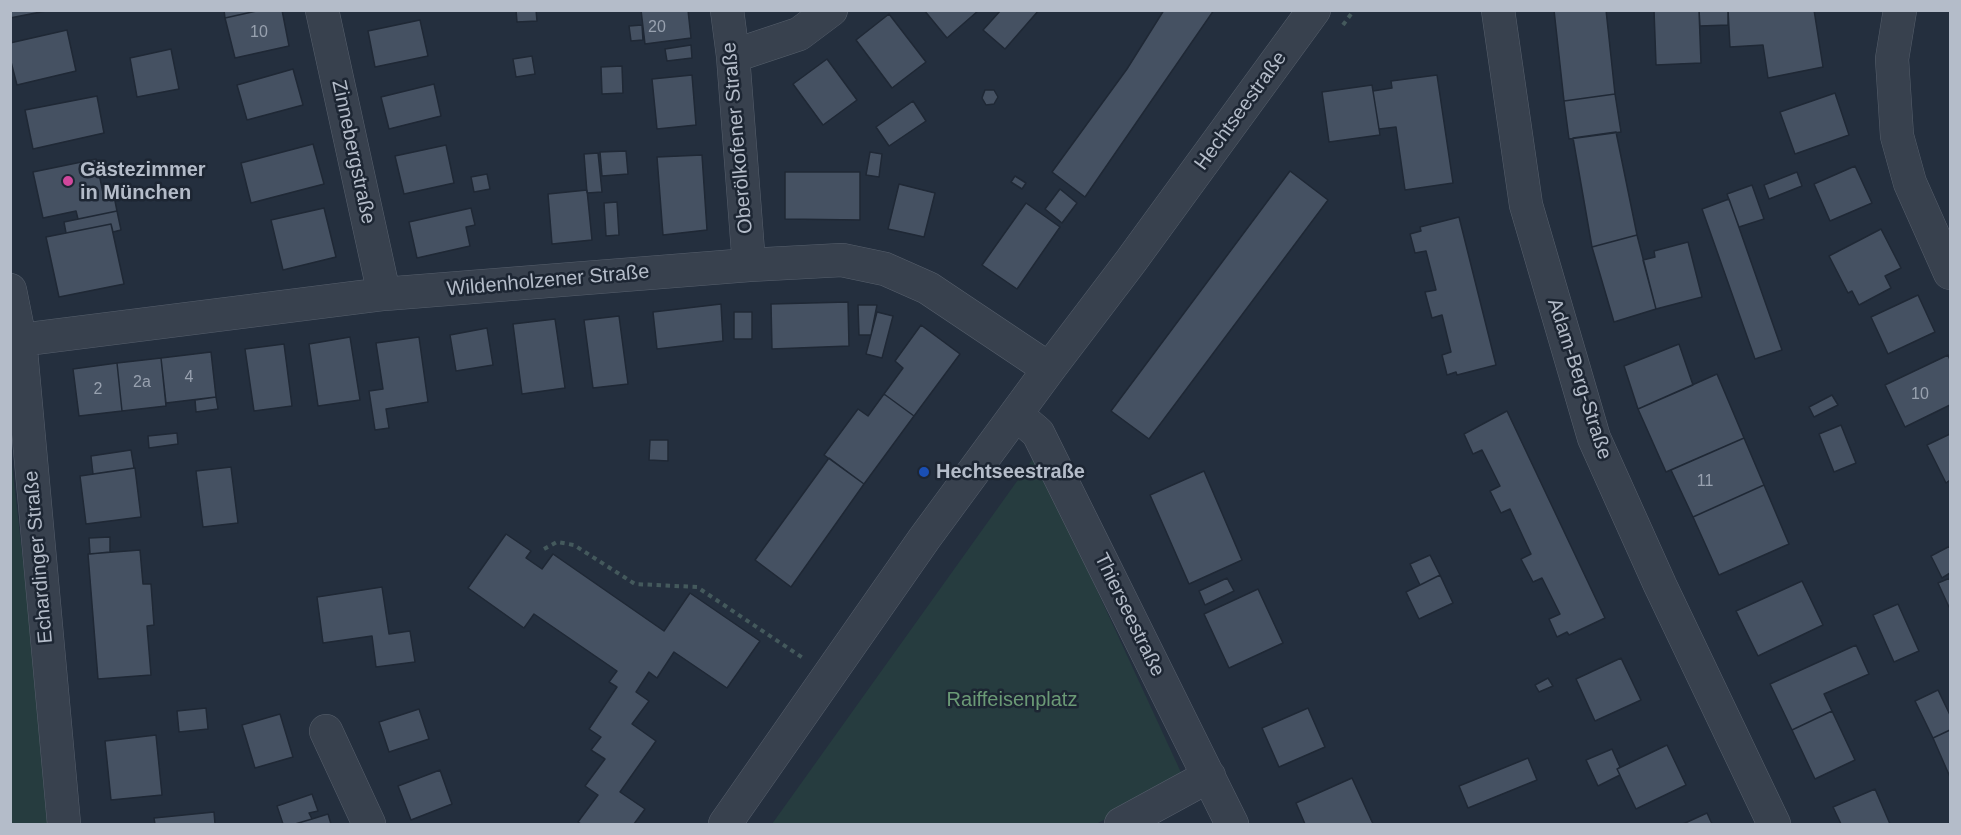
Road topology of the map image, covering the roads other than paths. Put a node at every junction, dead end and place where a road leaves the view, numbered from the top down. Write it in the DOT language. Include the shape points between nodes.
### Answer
graph roads {
  1 [pos="322,10"];
  2 [pos="727,10"];
  3 [pos="831,10"];
  4 [pos="1314,10"];
  5 [pos="1498,10"];
  6 [pos="1900,10"];
  7 [pos="733,56"];
  8 [pos="749,265"];
  9 [pos="1950,273"];
  10 [pos="10,290"];
  11 [pos="384,294"];
  12 [pos="21,340"];
  13 [pos="1048,369"];
  14 [pos="1016,414"];
  15 [pos="326,731"];
  16 [pos="1209,776"];
  17 [pos="64,825"];
  18 [pos="369,825"];
  19 [pos="725,825"];
  20 [pos="1121,825"];
  21 [pos="1232,825"];
  22 [pos="1774,825"];
  1 -- 11 [label="street, Zinnebergstraße"];
  2 -- 7 [label="street, Oberölkofener Straße"];
  3 -- 7 [label="street" via="799,34"];
  4 -- 13 [label="street, Hechtseestraße"];
  5 -- 22 [label="street, Adam-Berg-Straße" via="1526,205 1594,438"];
  6 -- 9 [label="street" via="1892,59 1897,136 1910,183"];
  7 -- 8 [label="street, Oberölkofener Straße"];
  8 -- 11 [label="street, Wildenholzener Straße"];
  8 -- 13 [label="street, Wildenholzener Straße" via="842,260 885,269 928,288"];
  10 -- 12 [label="street, Echardinger Straße"];
  11 -- 12 [label="street, Wildenholzener Straße"];
  12 -- 17 [label="street, Echardinger Straße"];
  13 -- 14 [label="street, Hechtseestraße"];
  14 -- 16 [label="street, Thierseestraße" via="1038,433"];
  14 -- 19 [label="street, Hechtseestraße"];
  15 -- 18 [label="street"];
  16 -- 20 [label="street"];
  16 -- 21 [label="street, Thierseestraße"];
}
